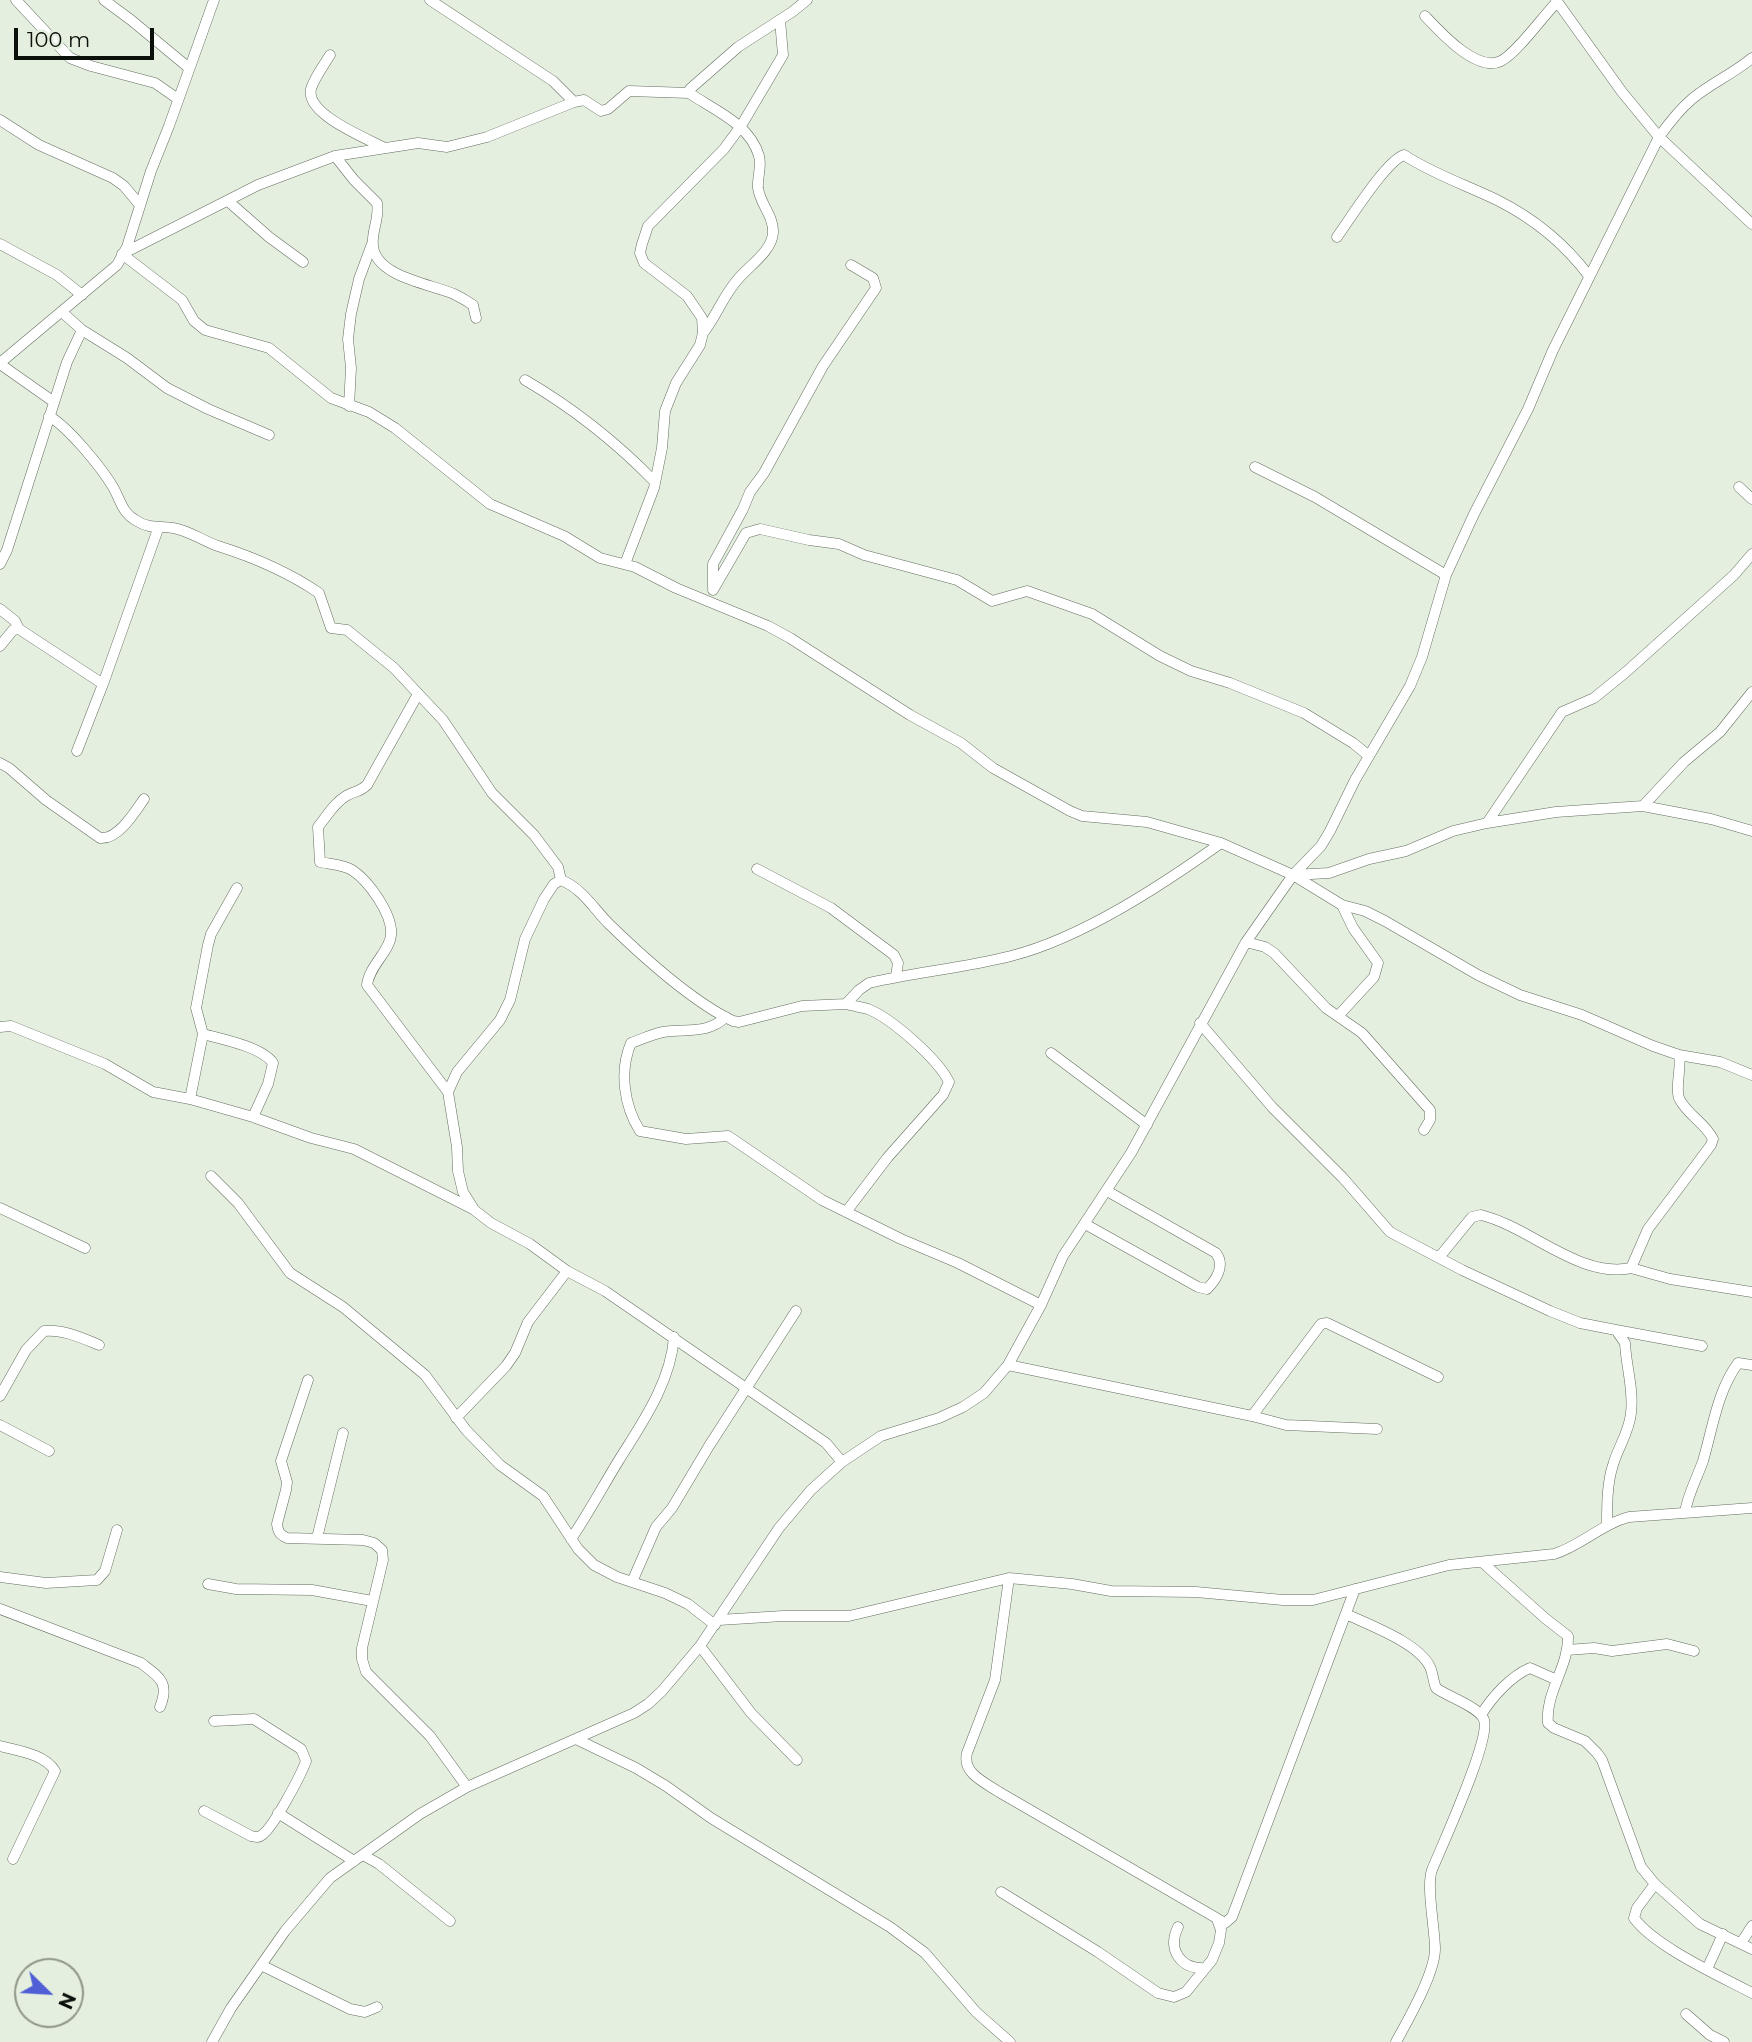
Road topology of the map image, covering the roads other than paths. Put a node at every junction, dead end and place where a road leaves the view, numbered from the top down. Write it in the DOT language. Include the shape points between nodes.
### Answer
graph roads {
  1 [pos="16,0"];
  2 [pos="104,0"];
  3 [pos="214,0"];
  4 [pos="430,0"];
  5 [pos="807,0"];
  6 [pos="1557,1"];
  7 [pos="1426,16"];
  8 [pos="780,20"];
  9 [pos="330,55"];
  10 [pos="1752,58"];
  11 [pos="189,68"];
  12 [pos="689,93"];
  13 [pos="178,99"];
  14 [pos="574,102"];
  15 [pos="0,120"];
  16 [pos="741,126"];
  17 [pos="1659,137"];
  18 [pos="385,148"];
  19 [pos="335,156"];
  20 [pos="228,201"];
  21 [pos="139,204"];
  22 [pos="1752,224"];
  23 [pos="1337,237"];
  24 [pos="372,243"];
  25 [pos="0,244"];
  26 [pos="122,254"];
  27 [pos="303,262"];
  28 [pos="851,265"];
  29 [pos="1589,276"];
  30 [pos="82,295"];
  31 [pos="62,312"];
  32 [pos="475,318"];
  33 [pos="82,330"];
  34 [pos="703,333"];
  35 [pos="0,364"];
  36 [pos="525,380"];
  37 [pos="54,402"];
  38 [pos="349,406"];
  39 [pos="49,416"];
  40 [pos="269,435"];
  41 [pos="1255,467"];
  42 [pos="655,482"];
  43 [pos="1739,487"];
  44 [pos="1752,499"];
  45 [pos="158,529"];
  46 [pos="1752,554"];
  47 [pos="0,564"];
  48 [pos="625,564"];
  49 [pos="1446,575"];
  50 [pos="713,590"];
  51 [pos="714,603"];
  52 [pos="0,609"];
  53 [pos="19,629"];
  54 [pos="0,646"];
  55 [pos="103,684"];
  56 [pos="1752,692"];
  57 [pos="418,694"];
  58 [pos="77,751"];
  59 [pos="1368,756"];
  60 [pos="0,763"];
  61 [pos="144,799"];
  62 [pos="1643,806"];
  63 [pos="1487,823"];
  64 [pos="1752,831"];
  65 [pos="1222,843"];
  66 [pos="757,869"];
  67 [pos="1293,875"];
  68 [pos="561,880"];
  69 [pos="237,888"];
  70 [pos="1342,905"];
  71 [pos="1245,942"];
  72 [pos="896,976"];
  73 [pos="846,1004"];
  74 [pos="1338,1016"];
  75 [pos="726,1017"];
  76 [pos="1200,1023"];
  77 [pos="0,1027"];
  78 [pos="203,1034"];
  79 [pos="1051,1053"];
  80 [pos="1679,1055"];
  81 [pos="1752,1075"];
  82 [pos="448,1092"];
  83 [pos="190,1099"];
  84 [pos="253,1118"];
  85 [pos="1147,1125"];
  86 [pos="1424,1130"];
  87 [pos="211,1176"];
  88 [pos="1107,1191"];
  89 [pos="0,1208"];
  90 [pos="473,1209"];
  91 [pos="846,1212"];
  92 [pos="1085,1224"];
  93 [pos="85,1248"];
  94 [pos="1436,1256"];
  95 [pos="1632,1268"];
  96 [pos="567,1271"];
  97 [pos="1752,1292"];
  98 [pos="1041,1305"];
  99 [pos="796,1311"];
  100 [pos="1616,1330"];
  101 [pos="674,1337"];
  102 [pos="99,1345"];
  103 [pos="1702,1346"];
  104 [pos="1008,1364"];
  105 [pos="1752,1365"];
  106 [pos="1438,1377"];
  107 [pos="308,1380"];
  108 [pos="747,1390"];
  109 [pos="0,1396"];
  110 [pos="1251,1416"];
  111 [pos="456,1418"];
  112 [pos="0,1424"];
  113 [pos="1377,1429"];
  114 [pos="343,1433"];
  115 [pos="49,1451"];
  116 [pos="842,1462"];
  117 [pos="1752,1508"];
  118 [pos="1685,1512"];
  119 [pos="1607,1525"];
  120 [pos="117,1530"];
  121 [pos="317,1538"];
  122 [pos="571,1539"];
  123 [pos="1482,1562"];
  124 [pos="0,1577"];
  125 [pos="1009,1578"];
  126 [pos="632,1582"];
  127 [pos="208,1584"];
  128 [pos="1355,1589"];
  129 [pos="372,1601"];
  130 [pos="0,1609"];
  131 [pos="1346,1614"];
  132 [pos="717,1623"];
  133 [pos="700,1646"];
  134 [pos="1567,1650"];
  135 [pos="1694,1651"];
  136 [pos="1557,1680"];
  137 [pos="160,1707"];
  138 [pos="1481,1714"];
  139 [pos="214,1721"];
  140 [pos="576,1739"];
  141 [pos="0,1746"];
  142 [pos="797,1759"];
  143 [pos="467,1787"];
  144 [pos="204,1811"];
  145 [pos="278,1813"];
  146 [pos="358,1858"];
  147 [pos="13,1859"];
  148 [pos="1655,1884"];
  149 [pos="1000,1892"];
  150 [pos="1217,1919"];
  151 [pos="450,1921"];
  152 [pos="1752,1926"];
  153 [pos="1178,1927"];
  154 [pos="1723,1934"];
  155 [pos="1741,1943"];
  156 [pos="1752,1949"];
  157 [pos="261,1965"];
  158 [pos="1206,1969"];
  159 [pos="1707,1969"];
  160 [pos="1752,1993"];
  161 [pos="377,2007"];
  162 [pos="1686,2014"];
  163 [pos="212,2042"];
  164 [pos="1010,2042"];
  165 [pos="1396,2042"];
  166 [pos="1724,2042"];
  1 -- 13 [label="street" via="70,58 155,83"];
  2 -- 11 [label="street"];
  3 -- 11 [label="street"];
  4 -- 14 [label="street" via="553,81"];
  5 -- 8 [label="street"];
  6 -- 7 [label="street" via="1499,63 1485,64 1465,53"];
  6 -- 17 [label="street"];
  8 -- 12 [label="street" via="738,47"];
  8 -- 16 [label="street" via="783,55"];
  9 -- 18 [label="street" via="311,88 315,107"];
  10 -- 17 [label="street" via="1694,97"];
  11 -- 13 [label="street"];
  12 -- 14 [label="street" via="629,91 601,111 584,100"];
  12 -- 16 [label="street"];
  13 -- 21 [label="street"];
  14 -- 18 [label="street" via="487,137 447,147"];
  15 -- 21 [label="street" via="50,151 113,178"];
  16 -- 34 [label="street" via="759,155 758,189 771,219 772,238 729,291"];
  16 -- 34 [label="street" via="648,226 640,253 644,263 687,296 702,318"];
  17 -- 22 [label="street"];
  17 -- 29 [label="street"];
  18 -- 19 [label="street"];
  19 -- 20 [label="street"];
  19 -- 24 [label="street" via="377,203"];
  20 -- 26 [label="street"];
  20 -- 27 [label="street"];
  21 -- 26 [label="street"];
  23 -- 29 [label="street" via="1381,177 1404,155 1500,202 1546,231 1573,254"];
  24 -- 32 [label="street" via="374,252 395,274 455,294 473,305"];
  24 -- 38 [label="street" via="351,314"];
  25 -- 30 [label="street" via="57,275"];
  26 -- 30 [label="street" via="117,265"];
  26 -- 38 [label="street" via="182,300 198,326 269,348 322,392"];
  28 -- 50 [label="street" via="873,278 876,288 823,366 750,492 713,564"];
  29 -- 49 [label="street"];
  30 -- 31 [label="street"];
  31 -- 33 [label="street"];
  31 -- 35 [label="street"];
  33 -- 37 [label="street"];
  33 -- 40 [label="street" via="167,388"];
  34 -- 42 [label="street" via="665,411"];
  35 -- 37 [label="street"];
  36 -- 42 [label="street" via="563,402 626,452"];
  37 -- 39 [label="street"];
  38 -- 48 [label="street" via="395,428 490,504 564,536 600,558"];
  39 -- 45 [label="street" via="76,439 127,514"];
  39 -- 47 [label="street"];
  41 -- 49 [label="street"];
  42 -- 48 [label="street"];
  43 -- 44 [label="street"];
  45 -- 55 [label="street"];
  45 -- 57 [label="street" via="173,528 234,550 307,585 319,593 331,628 347,630"];
  46 -- 63 [label="street" via="1615,681 1594,698 1562,712"];
  48 -- 51 [label="street"];
  49 -- 59 [label="street" via="1410,686"];
  50 -- 51 [label="street"];
  50 -- 59 [label="street" via="746,533 761,529 839,544 939,574 992,601 1027,591 1100,617 1191,671 1304,713"];
  51 -- 65 [label="street" via="790,638 961,743 993,768 1070,811 1147,822"];
  52 -- 53 [label="street"];
  53 -- 54 [label="street"];
  53 -- 55 [label="street"];
  55 -- 58 [label="street"];
  56 -- 62 [label="street" via="1720,732"];
  57 -- 68 [label="street" via="443,720 492,793 534,835 558,867"];
  57 -- 82 [label="street" via="367,785 336,804 318,827 320,862 352,870 382,901 391,935 366,985"];
  59 -- 67 [label="street" via="1321,846"];
  60 -- 61 [label="street" via="100,838 112,835"];
  62 -- 63 [label="street"];
  62 -- 64 [label="street"];
  63 -- 67 [label="street" via="1329,873"];
  65 -- 67 [label="street"];
  65 -- 72 [label="street" via="1122,907 1051,942 1014,956"];
  66 -- 72 [label="street" via="831,908 894,956"];
  67 -- 70 [label="street"];
  67 -- 71 [label="street"];
  68 -- 75 [label="street" via="582,892 608,922 691,995"];
  68 -- 82 [label="street" via="544,899 525,939 510,1000 500,1020 457,1072"];
  69 -- 78 [label="street" via="208,945 196,1008"];
  70 -- 74 [label="street" via="1378,963 1369,984"];
  70 -- 80 [label="street" via="1385,921 1520,995"];
  71 -- 74 [label="street" via="1274,953"];
  71 -- 76 [label="street"];
  72 -- 73 [label="street" via="869,983"];
  73 -- 75 [label="street" via="802,1006 739,1022"];
  73 -- 91 [label="street" via="869,1009 892,1023 949,1082"];
  74 -- 86 [label="street" via="1362,1033 1430,1110"];
  75 -- 91 [label="street" via="702,1031 662,1032 632,1043 625,1057 629,1114 640,1131 686,1139 735,1139 812,1194"];
  76 -- 85 [label="street"];
  76 -- 94 [label="street" via="1272,1107 1391,1232"];
  77 -- 83 [label="street" via="10,1026 80,1053 153,1092"];
  78 -- 83 [label="street"];
  78 -- 84 [label="street" via="268,1056 272,1063 268,1084"];
  79 -- 85 [label="street"];
  80 -- 81 [label="street" via="1720,1062"];
  80 -- 95 [label="street" via="1679,1099 1713,1139 1648,1229"];
  82 -- 90 [label="street" via="458,1171"];
  83 -- 84 [label="street"];
  84 -- 90 [label="street" via="354,1149"];
  85 -- 88 [label="street"];
  87 -- 111 [label="street" via="238,1203 290,1273 343,1307 425,1375"];
  88 -- 92 [label="street"];
  88 -- 92 [label="street" via="1216,1253 1221,1265 1211,1286 1198,1287"];
  89 -- 93 [label="street"];
  90 -- 96 [label="street"];
  91 -- 98 [label="street"];
  92 -- 98 [label="street" via="1063,1256"];
  94 -- 95 [label="street" via="1472,1217 1481,1215 1587,1264 1607,1271"];
  94 -- 100 [label="street" via="1550,1311"];
  95 -- 97 [label="street"];
  96 -- 101 [label="street"];
  96 -- 111 [label="street" via="528,1322 506,1366"];
  98 -- 104 [label="street"];
  99 -- 108 [label="street"];
  100 -- 103 [label="street"];
  100 -- 119 [label="street" via="1625,1343 1632,1396 1629,1425 1613,1464"];
  101 -- 108 [label="street"];
  101 -- 122 [label="street" via="668,1370 636,1436"];
  102 -- 109 [label="street" via="70,1334 44,1331 26,1350"];
  104 -- 110 [label="street"];
  104 -- 116 [label="street" via="984,1392 963,1407 881,1436"];
  105 -- 118 [label="street" via="1738,1363 1730,1375"];
  106 -- 110 [label="street" via="1327,1322"];
  107 -- 121 [label="street" via="281,1461 287,1482 277,1524 287,1538"];
  108 -- 116 [label="street" via="826,1443"];
  108 -- 126 [label="street" via="656,1527"];
  110 -- 113 [label="street" via="1286,1425"];
  111 -- 122 [label="street" via="500,1465 543,1496"];
  112 -- 115 [label="street"];
  114 -- 121 [label="street"];
  116 -- 132 [label="street" via="795,1507"];
  117 -- 118 [label="street"];
  118 -- 119 [label="street" via="1629,1517"];
  119 -- 123 [label="street" via="1554,1555"];
  120 -- 124 [label="street" via="105,1570 97,1580 46,1583"];
  121 -- 129 [label="street" via="363,1539 382,1550"];
  122 -- 126 [label="street" via="594,1565"];
  123 -- 128 [label="street" via="1449,1565"];
  123 -- 134 [label="street" via="1568,1636"];
  125 -- 128 [label="street" via="1111,1591 1283,1600 1313,1600"];
  125 -- 132 [label="street" via="849,1616"];
  125 -- 150 [label="street" via="995,1680 967,1753 968,1770"];
  126 -- 132 [label="street" via="688,1604"];
  127 -- 129 [label="street" via="312,1590"];
  128 -- 131 [label="street"];
  129 -- 143 [label="street" via="362,1648 366,1672 430,1737"];
  130 -- 137 [label="street" via="141,1663 160,1678 164,1688"];
  131 -- 138 [label="street" via="1422,1655 1437,1688"];
  131 -- 150 [label="street" via="1232,1917 1225,1923"];
  132 -- 133 [label="street"];
  133 -- 140 [label="street" via="648,1704"];
  133 -- 142 [label="street" via="764,1728"];
  134 -- 135 [label="street" via="1612,1651 1667,1644"];
  134 -- 136 [label="street"];
  136 -- 138 [label="street" via="1530,1668 1521,1672"];
  136 -- 148 [label="street" via="1548,1723 1585,1741 1602,1760 1641,1867"];
  138 -- 165 [label="street" via="1485,1732 1478,1756 1429,1881 1433,1965"];
  139 -- 145 [label="street" via="254,1719 301,1749 303,1768"];
  140 -- 143 [label="street"];
  140 -- 164 [label="street" via="656,1780 890,1927 925,1953 976,2012"];
  141 -- 147 [label="street" via="41,1759 55,1771"];
  143 -- 146 [label="street" via="419,1814"];
  144 -- 145 [label="street" via="259,1837"];
  145 -- 146 [label="street"];
  146 -- 151 [label="street" via="379,1864"];
  146 -- 157 [label="street" via="317,1892"];
  148 -- 154 [label="street" via="1700,1924"];
  148 -- 159 [label="street" via="1634,1918 1648,1934"];
  149 -- 158 [label="street" via="1158,1993 1174,1997 1186,1992"];
  150 -- 158 [label="street" via="1219,1944"];
  152 -- 155 [label="street"];
  153 -- 158 [label="street" via="1173,1945 1181,1961"];
  154 -- 155 [label="street"];
  154 -- 159 [label="street"];
  155 -- 156 [label="street"];
  157 -- 161 [label="street" via="350,2009 365,2012"];
  157 -- 163 [label="street"];
  159 -- 160 [label="street"];
  162 -- 166 [label="street"];
}
